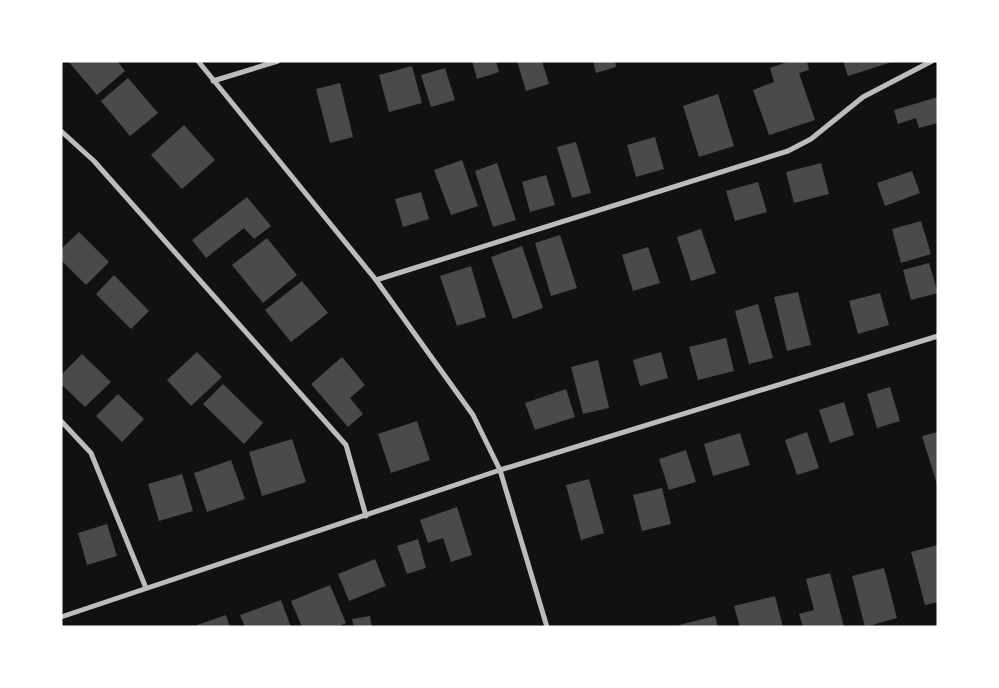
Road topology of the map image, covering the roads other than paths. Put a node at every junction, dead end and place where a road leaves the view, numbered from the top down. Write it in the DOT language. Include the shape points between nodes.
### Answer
graph roads {
  1 [pos="198,61"];
  2 [pos="278,61"];
  3 [pos="932,61"];
  4 [pos="213,81"];
  5 [pos="61,131"];
  6 [pos="376,280"];
  7 [pos="938,336"];
  8 [pos="61,421"];
  9 [pos="500,470"];
  10 [pos="366,516"];
  11 [pos="146,588"];
  12 [pos="61,617"];
  13 [pos="547,627"];
  1 -- 4 [label="street"];
  2 -- 4 [label="street"];
  3 -- 6 [label="street" via="863,97 811,139 788,151"];
  4 -- 6 [label="street"];
  5 -- 10 [label="street" via="94,162 346,446"];
  6 -- 9 [label="street" via="474,415"];
  7 -- 9 [label="street"];
  8 -- 11 [label="street" via="91,453"];
  9 -- 10 [label="street"];
  9 -- 13 [label="street"];
  10 -- 11 [label="street"];
  11 -- 12 [label="street"];
}
